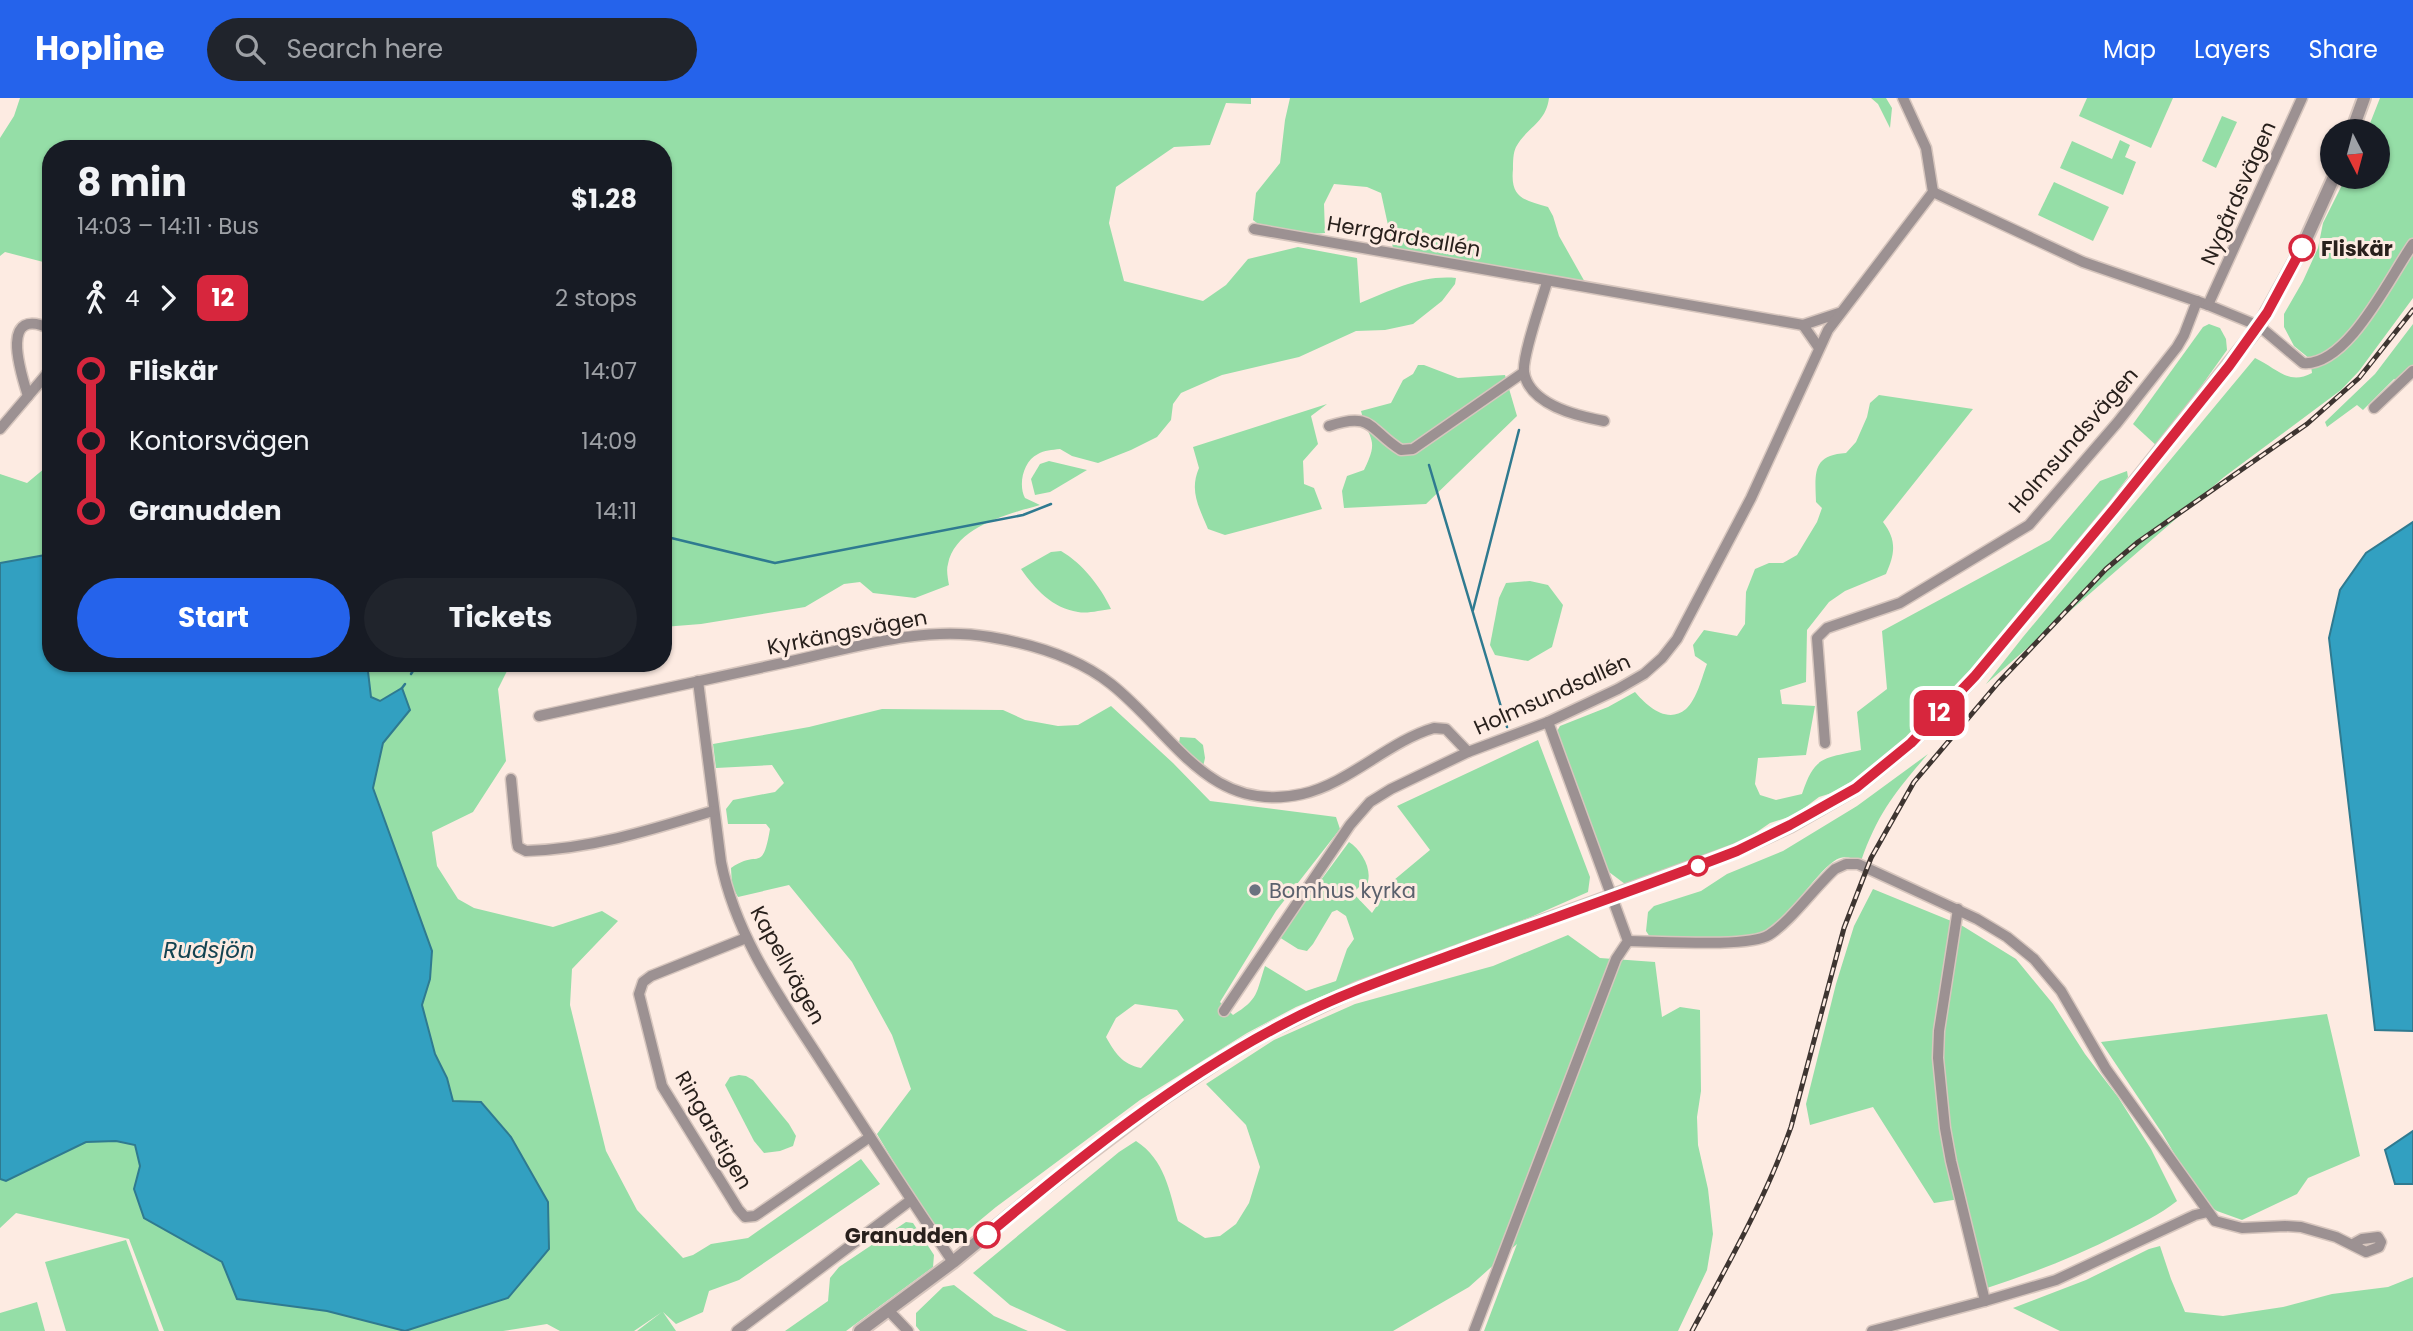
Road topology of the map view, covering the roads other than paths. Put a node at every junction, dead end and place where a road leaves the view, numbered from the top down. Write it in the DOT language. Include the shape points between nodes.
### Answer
graph roads {
  1 [pos="1903,98"];
  2 [pos="2302,98"];
  3 [pos="2364,98"];
  4 [pos="2356,119"];
  5 [pos="2328,189"];
  6 [pos="1933,192"];
  7 [pos="1254,229"];
  8 [pos="2413,244"];
  9 [pos="1548,282"];
  10 [pos="2197,301"];
  11 [pos="2208,304"];
  12 [pos="1840,312"];
  13 [pos="1803,325"];
  14 [pos="42,326"];
  15 [pos="2259,326"];
  16 [pos="1819,348"];
  17 [pos="2413,371"];
  18 [pos="1524,372"];
  19 [pos="42,380"];
  20 [pos="28,396"];
  21 [pos="2374,408"];
  22 [pos="1604,421"];
  23 [pos="1329,426"];
  24 [pos="0,429"];
  25 [pos="698,681"];
  26 [pos="539,716"];
  27 [pos="1548,722"];
  28 [pos="1825,743"];
  29 [pos="1468,752"];
  30 [pos="511,779"];
  31 [pos="713,811"];
  32 [pos="1612,896"];
  33 [pos="1958,909"];
  34 [pos="746,938"];
  35 [pos="1628,941"];
  36 [pos="1224,1011"];
  37 [pos="870,1138"];
  38 [pos="911,1200"];
  39 [pos="2208,1212"];
  40 [pos="2353,1244"];
  41 [pos="953,1262"];
  42 [pos="1985,1301"];
  43 [pos="889,1311"];
  44 [pos="737,1331"];
  45 [pos="860,1331"];
  46 [pos="908,1331"];
  47 [pos="1474,1331"];
  48 [pos="1872,1331"];
  1 -- 6 [label="street" via="1926,148"];
  2 -- 11 [label="street, Nygårdsvägen"];
  3 -- 4 [label="street"];
  5 -- 15 [label="street" via="2291,270"];
  6 -- 10 [label="street" via="2082,262"];
  6 -- 12 [label="street, Holmsundsallén"];
  7 -- 9 [label="street, Herrgårdsallén"];
  8 -- 15 [label="street" via="2361,325 2319,361 2303,363"];
  9 -- 13 [label="street, Herrgårdsallén"];
  9 -- 18 [label="street"];
  10 -- 11 [label="street"];
  10 -- 28 [label="street, Holmsundsvägen" via="2177,347 2029,524 1900,603 1827,628 1817,638"];
  11 -- 15 [label="street"];
  12 -- 13 [label="street"];
  12 -- 16 [label="street, Holmsundsallén"];
  13 -- 16 [label="street"];
  14 -- 20 [label="street" via="26,324 13,337"];
  15 -- 32 [label="street" via="1975,676 1911,743 1856,788 1790,825 1737,851"];
  16 -- 27 [label="street, Holmsundsallén" via="1751,498 1672,646 1644,674"];
  17 -- 21 [label="street"];
  18 -- 22 [label="street" via="1537,395"];
  18 -- 23 [label="street" via="1413,449 1401,450 1364,422"];
  19 -- 20 [label="street"];
  20 -- 24 [label="street"];
  25 -- 26 [label="street, Kyrkängsvägen"];
  25 -- 29 [label="street, Kyrkängsvägen" via="902,637 967,634 1024,643 1087,669 1111,684 1204,774 1244,793 1286,796 1314,790 1434,728 1446,729"];
  25 -- 31 [label="street, Kapellvägen"];
  27 -- 29 [label="street, Holmsundsallén"];
  27 -- 32 [label="street"];
  29 -- 36 [label="street, Holmsundsallén" via="1370,802"];
  30 -- 31 [label="street" via="517,842 526,851 628,837"];
  31 -- 34 [label="street, Kapellvägen" via="725,882"];
  32 -- 35 [label="street"];
  32 -- 41 [label="street" via="1359,988 1271,1030 1160,1100"];
  33 -- 35 [label="street" via="1852,863 1835,869 1776,930 1760,939"];
  33 -- 39 [label="street" via="2007,937 2049,976 2106,1069"];
  33 -- 42 [label="street" via="1938,1058 1951,1161"];
  34 -- 37 [label="street, Kapellvägen"];
  34 -- 37 [label="street, Ringarstigen" via="651,976 639,994 663,1086 738,1209 744,1217 755,1216"];
  35 -- 47 [label="street" via="1616,959"];
  37 -- 38 [label="street, Kapellvägen"];
  38 -- 41 [label="street, Kapellvägen"];
  38 -- 44 [label="street"];
  39 -- 40 [label="street" via="2216,1221 2242,1228 2301,1227"];
  39 -- 42 [label="street" via="2056,1280"];
  41 -- 43 [label="street"];
  42 -- 48 [label="street"];
  43 -- 45 [label="street"];
  43 -- 46 [label="street"];
}
